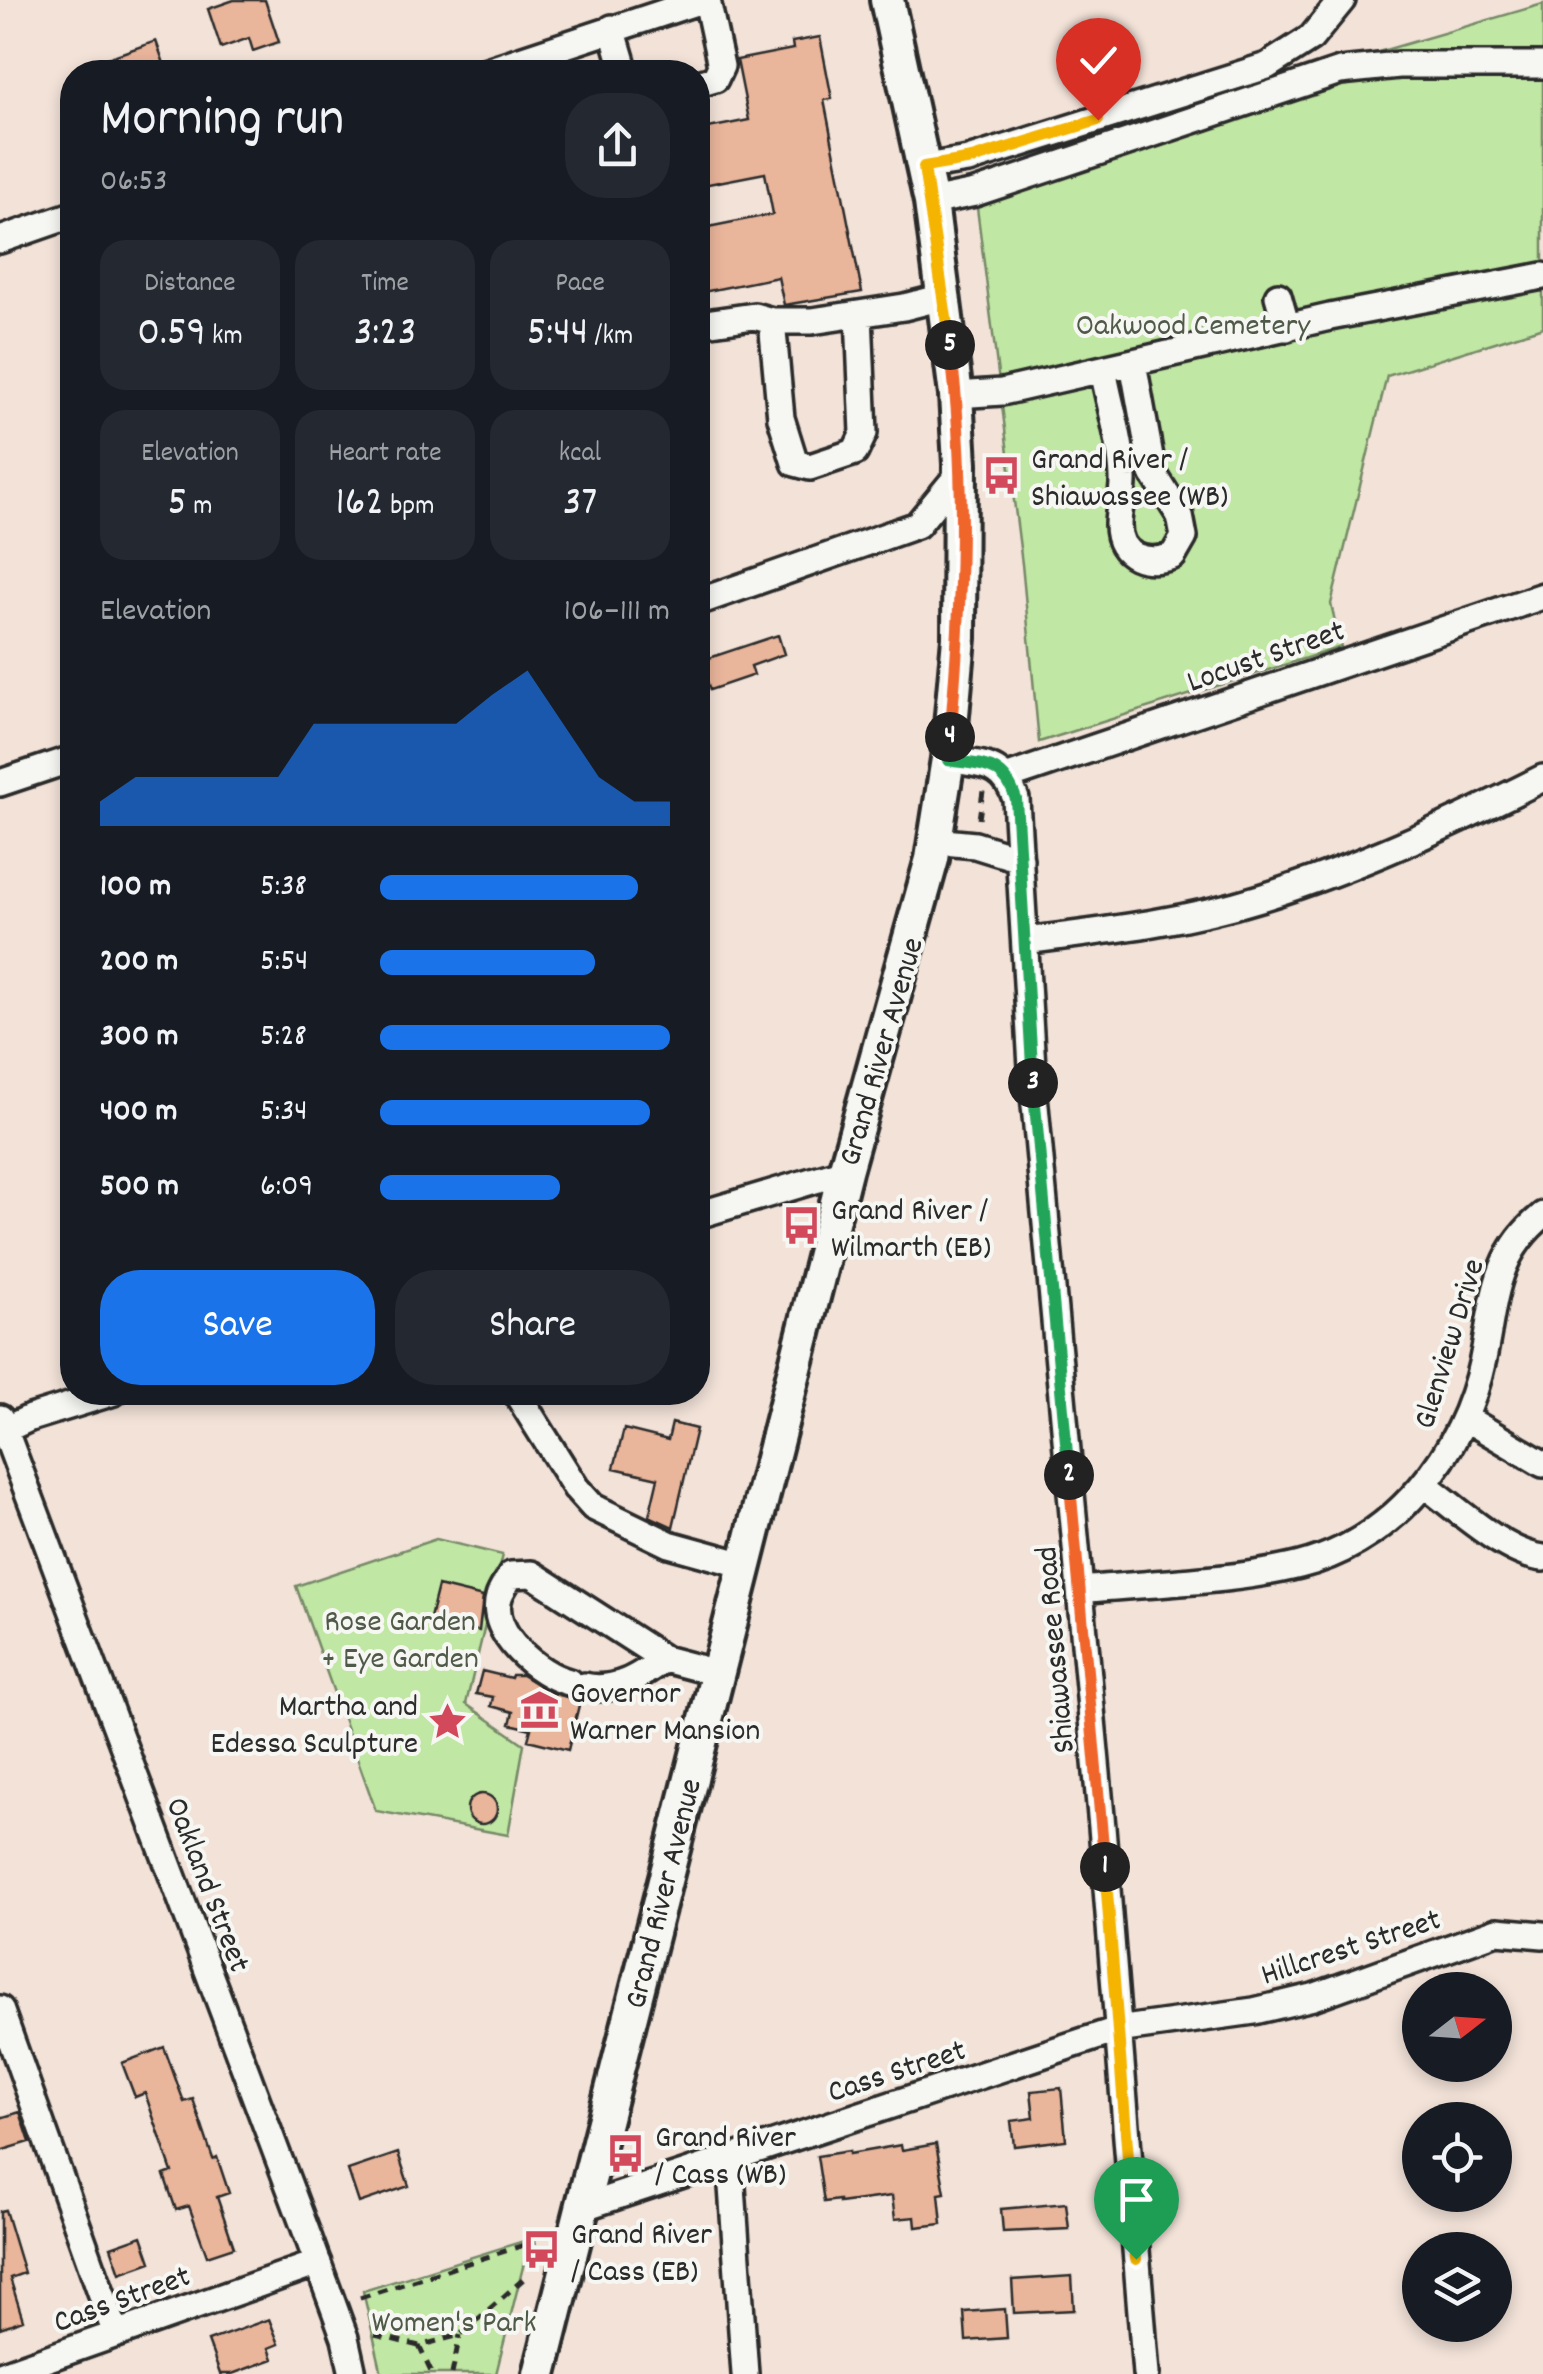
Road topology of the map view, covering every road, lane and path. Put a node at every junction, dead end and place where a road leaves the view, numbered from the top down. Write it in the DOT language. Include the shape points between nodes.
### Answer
graph roads {
  1 [pos="704,0"];
  2 [pos="887,0"];
  3 [pos="1342,0"];
  4 [pos="623,16"];
  5 [pos="514,60"];
  6 [pos="625,60"];
  7 [pos="1543,65"];
  8 [pos="710,80"];
  9 [pos="924,167"];
  10 [pos="930,202"];
  11 [pos="60,219"];
  12 [pos="0,240"];
  13 [pos="1543,276"];
  14 [pos="1278,296"];
  15 [pos="943,298"];
  16 [pos="860,315"];
  17 [pos="772,321"];
  18 [pos="710,322"];
  19 [pos="1287,328"];
  20 [pos="1132,363"];
  21 [pos="1103,370"];
  22 [pos="956,395"];
  23 [pos="959,474"];
  24 [pos="1543,596"];
  25 [pos="710,598"];
  26 [pos="948,760"];
  27 [pos="60,763"];
  28 [pos="1008,777"];
  29 [pos="1543,778"];
  30 [pos="0,783"];
  31 [pos="984,788"];
  32 [pos="979,822"];
  33 [pos="934,840"];
  34 [pos="1020,859"];
  35 [pos="1025,941"];
  36 [pos="845,1171"];
  37 [pos="710,1211"];
  38 [pos="1543,1215"];
  39 [pos="72,1405"];
  40 [pos="524,1405"];
  41 [pos="1464,1418"];
  42 [pos="2,1427"];
  43 [pos="1543,1464"];
  44 [pos="1425,1485"];
  45 [pos="1543,1558"];
  46 [pos="744,1564"];
  47 [pos="1080,1590"];
  48 [pos="664,1659"];
  49 [pos="717,1673"];
  50 [pos="1543,1936"];
  51 [pos="0,2009"];
  52 [pos="1117,2030"];
  53 [pos="730,2158"];
  54 [pos="581,2208"];
  55 [pos="536,2240"];
  56 [pos="318,2264"];
  57 [pos="528,2275"];
  58 [pos="360,2298"];
  59 [pos="116,2334"];
  60 [pos="375,2335"];
  61 [pos="460,2336"];
  62 [pos="419,2346"];
  63 [pos="4,2374"];
  64 [pos="353,2374"];
  65 [pos="432,2374"];
  66 [pos="452,2374"];
  67 [pos="540,2374"];
  68 [pos="745,2374"];
  69 [pos="1146,2374"];
  1 -- 4 [label="street"];
  1 -- 8 [label="street" via="721,66"];
  2 -- 9 [label="main road, Grand River Avenue"];
  3 -- 9 [label="street" via="1311,38 1267,66 972,159"];
  4 -- 5 [label="street"];
  4 -- 6 [label="street"];
  7 -- 10 [label="street" via="1340,71 975,193"];
  9 -- 10 [label="main road, Grand River Avenue"];
  10 -- 15 [label="main road, Grand River Avenue"];
  11 -- 12 [label="street"];
  13 -- 19 [label="street"];
  14 -- 19 [label="street"];
  15 -- 16 [label="street"];
  15 -- 22 [label="main road, Grand River Avenue"];
  16 -- 17 [label="street"];
  16 -- 17 [label="street" via="864,433 855,452 810,468 794,463 781,418"];
  17 -- 18 [label="street" via="754,316"];
  19 -- 20 [label="street"];
  20 -- 21 [label="street"];
  20 -- 21 [label="street" via="1153,472 1180,516 1184,536 1173,556 1155,562 1134,558 1122,545 1123,478"];
  21 -- 22 [label="street"];
  22 -- 23 [label="main road, Grand River Avenue"];
  23 -- 25 [label="street" via="917,524"];
  23 -- 26 [label="main road, Grand River Avenue" via="959,638"];
  24 -- 28 [label="street, Locust Street"];
  26 -- 28 [label="street"];
  26 -- 33 [label="main road, Grand River Avenue"];
  27 -- 30 [label="street"];
  28 -- 34 [label="street, Shiawassee Road"];
  29 -- 35 [label="street" via="1462,819 1258,899 1155,924"];
  31 -- 32 [label="path"];
  33 -- 34 [label="street"];
  33 -- 36 [label="main road, Grand River Avenue"];
  34 -- 35 [label="street, Shiawassee Road"];
  35 -- 47 [label="street, Shiawassee Road"];
  36 -- 37 [label="street"];
  36 -- 46 [label="main road, Grand River Avenue"];
  38 -- 41 [label="street, Glenview Drive" via="1506,1257"];
  39 -- 42 [label="street"];
  40 -- 46 [label="street" via="593,1507 669,1544"];
  41 -- 43 [label="street"];
  41 -- 44 [label="street, Glenview Drive"];
  42 -- 56 [label="street, Oakland Street"];
  44 -- 45 [label="street" via="1504,1542"];
  44 -- 47 [label="street, Glenview Drive" via="1390,1519 1303,1564"];
  46 -- 49 [label="main road, Grand River Avenue"];
  47 -- 52 [label="street, Shiawassee Road"];
  48 -- 48 [label="street" via="612,1688 552,1678 502,1630 498,1600 510,1575 532,1574"];
  48 -- 49 [label="street"];
  49 -- 54 [label="main road, Grand River Avenue"];
  50 -- 52 [label="street, Hillcrest Street" via="1497,1930 1313,1997"];
  51 -- 59 [label="street"];
  52 -- 53 [label="street, Cass Street"];
  52 -- 69 [label="street, Shiawassee Road"];
  53 -- 54 [label="street, Cass Street"];
  53 -- 68 [label="street"];
  54 -- 67 [label="main road, Grand River Avenue"];
  55 -- 58 [label="path"];
  56 -- 59 [label="street, Cass Street"];
  56 -- 64 [label="street, Oakland Street"];
  57 -- 61 [label="path"];
  59 -- 63 [label="street, Cass Street"];
  60 -- 62 [label="path"];
  61 -- 62 [label="path"];
  61 -- 66 [label="path"];
  62 -- 65 [label="path"];
}
